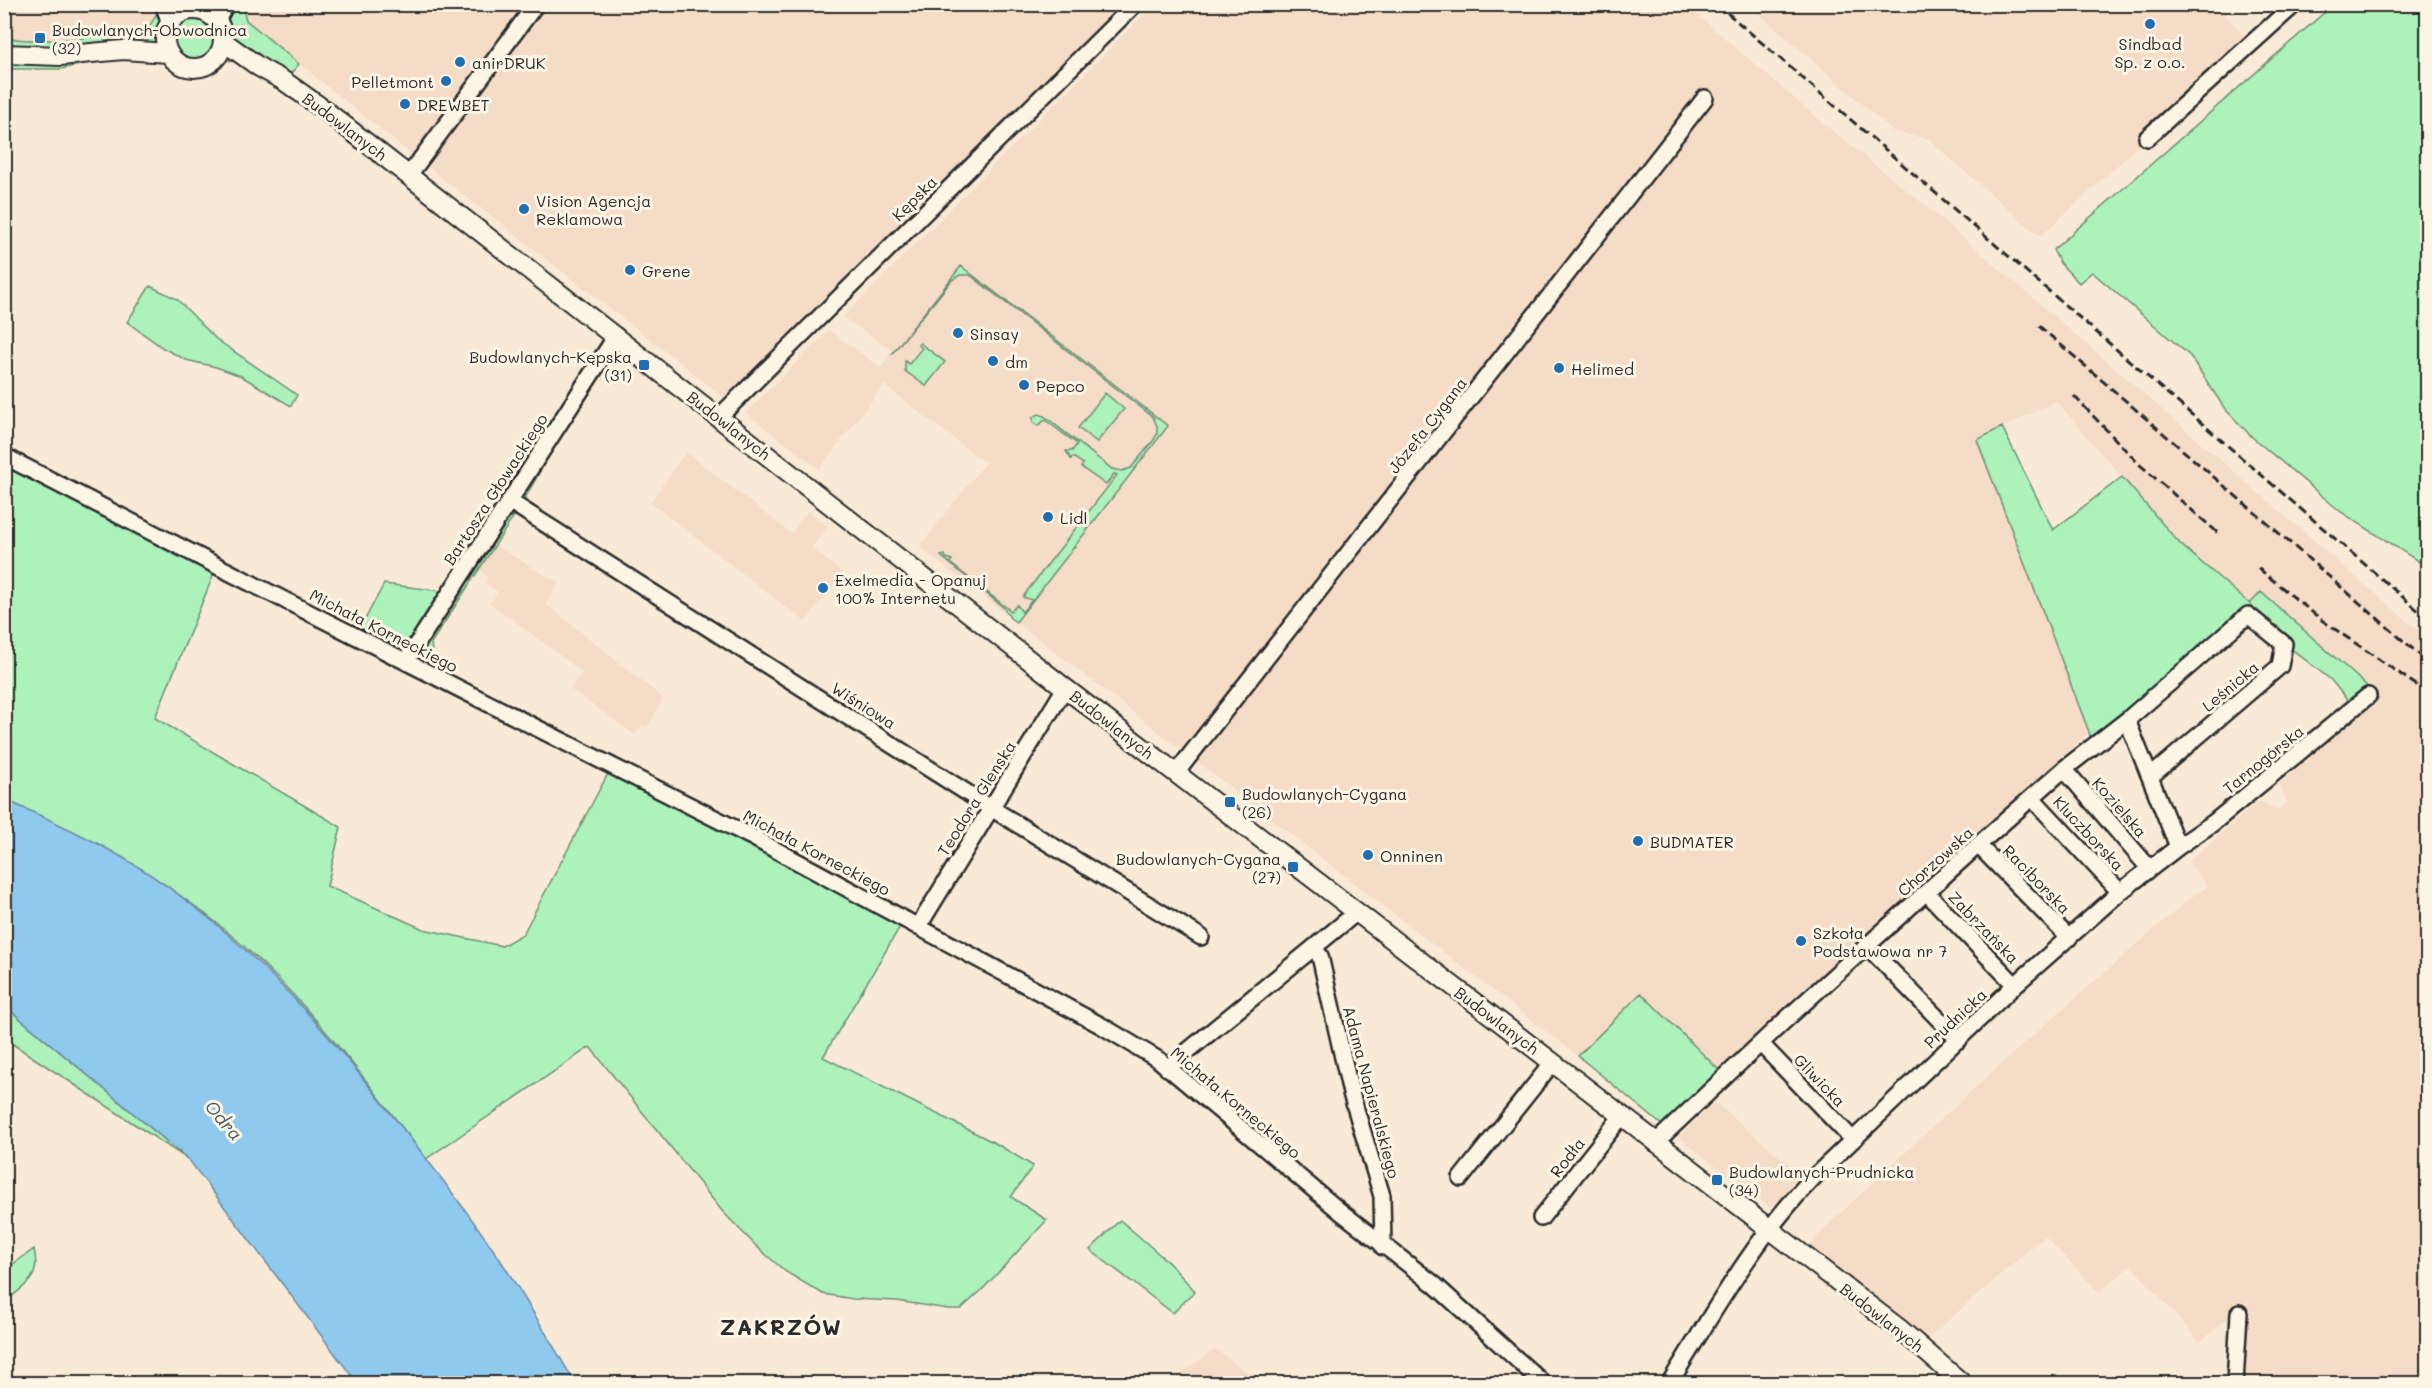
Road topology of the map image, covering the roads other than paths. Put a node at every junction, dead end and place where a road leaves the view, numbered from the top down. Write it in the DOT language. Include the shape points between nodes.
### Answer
graph roads {
  1 [pos="163,4"];
  2 [pos="226,4"];
  3 [pos="536,4"];
  4 [pos="1135,4"];
  5 [pos="2295,4"];
  6 [pos="195,8"];
  7 [pos="168,26"];
  8 [pos="221,32"];
  9 [pos="123,50"];
  10 [pos="168,53"];
  11 [pos="4,54"];
  12 [pos="211,62"];
  13 [pos="259,68"];
  14 [pos="1705,98"];
  15 [pos="2147,138"];
  16 [pos="409,175"];
  17 [pos="616,336"];
  18 [pos="718,418"];
  19 [pos="4,456"];
  20 [pos="509,501"];
  21 [pos="2248,615"];
  22 [pos="405,661"];
  23 [pos="1065,688"];
  24 [pos="2368,696"];
  25 [pos="2127,720"];
  26 [pos="2064,769"];
  27 [pos="1176,773"];
  28 [pos="2150,777"];
  29 [pos="2032,798"];
  30 [pos="991,808"];
  31 [pos="1978,845"];
  32 [pos="2178,847"];
  33 [pos="2149,868"];
  34 [pos="2120,892"];
  35 [pos="1927,893"];
  36 [pos="1357,912"];
  37 [pos="918,927"];
  38 [pos="1201,936"];
  39 [pos="2069,938"];
  40 [pos="1868,946"];
  41 [pos="1314,948"];
  42 [pos="2015,985"];
  43 [pos="1959,1040"];
  44 [pos="1761,1044"];
  45 [pos="1553,1062"];
  46 [pos="1167,1068"];
  47 [pos="1621,1117"];
  48 [pos="1853,1140"];
  49 [pos="1655,1143"];
  50 [pos="1461,1178"];
  51 [pos="1541,1218"];
  52 [pos="1769,1229"];
  53 [pos="1383,1247"];
  54 [pos="2239,1313"];
  55 [pos="1544,1383"];
  56 [pos="1669,1383"];
  57 [pos="1963,1383"];
  58 [pos="2235,1383"];
  1 -- 7 [label="street"];
  2 -- 8 [label="street" via="219,17"];
  3 -- 16 [label="street"];
  4 -- 18 [label="street, Kępska"];
  5 -- 15 [label="street"];
  6 -- 7 [label="main road" via="175,17"];
  6 -- 8 [label="main road" via="210,15"];
  7 -- 9 [label="main road" via="159,36"];
  7 -- 10 [label="main road"];
  8 -- 12 [label="main road" via="221,48"];
  8 -- 13 [label="main road, Budowlanych" via="227,44"];
  9 -- 10 [label="main road"];
  9 -- 11 [label="main road" via="60,57"];
  10 -- 12 [label="main road" via="188,67"];
  12 -- 13 [label="main road, Budowlanych" via="222,59"];
  13 -- 16 [label="main road, Budowlanych" via="304,94"];
  14 -- 27 [label="street, Józefa Cygana"];
  16 -- 17 [label="main road, Budowlanych"];
  17 -- 18 [label="main road, Budowlanych"];
  17 -- 20 [label="street, Bartosza Głowackiego"];
  18 -- 23 [label="main road, Budowlanych"];
  19 -- 22 [label="street, Michała Korneckiego"];
  20 -- 22 [label="street, Bartosza Głowackiego"];
  20 -- 30 [label="street, Wiśniowa"];
  21 -- 25 [label="street, Chorzowska"];
  21 -- 28 [label="street, Leśnicka" via="2284,644 2280,666"];
  22 -- 37 [label="street, Michała Korneckiego" via="750,836"];
  23 -- 27 [label="main road, Budowlanych"];
  23 -- 30 [label="street, Teodora Glenska"];
  24 -- 32 [label="street, Tarnogórska"];
  25 -- 26 [label="street, Chorzowska"];
  25 -- 28 [label="street"];
  26 -- 29 [label="street, Chorzowska"];
  26 -- 33 [label="street, Kozielska"];
  27 -- 36 [label="main road, Budowlanych"];
  28 -- 32 [label="street"];
  29 -- 31 [label="street, Chorzowska"];
  29 -- 34 [label="street, Kluczborska"];
  30 -- 37 [label="street, Teodora Glenska"];
  30 -- 38 [label="street, Wiśniowa"];
  31 -- 35 [label="street, Chorzowska"];
  31 -- 39 [label="street, Raciborska"];
  32 -- 33 [label="street, Prudnicka"];
  33 -- 34 [label="street, Prudnicka"];
  34 -- 39 [label="street, Prudnicka"];
  35 -- 40 [label="street, Chorzowska"];
  35 -- 42 [label="street, Zabrzańska"];
  36 -- 41 [label="street"];
  36 -- 45 [label="main road, Budowlanych"];
  37 -- 46 [label="street, Michała Korneckiego" via="1102,1026"];
  39 -- 42 [label="street, Prudnicka"];
  40 -- 43 [label="street"];
  40 -- 44 [label="street, Chorzowska"];
  41 -- 46 [label="street"];
  41 -- 53 [label="street, Adama Napieralskiego" via="1320,956 1351,1093 1382,1196"];
  42 -- 43 [label="street, Prudnicka"];
  43 -- 48 [label="street, Prudnicka"];
  44 -- 48 [label="street, Gliwicka"];
  44 -- 49 [label="street, Chorzowska"];
  45 -- 47 [label="main road, Budowlanych"];
  45 -- 50 [label="street"];
  46 -- 53 [label="street, Michała Korneckiego"];
  47 -- 49 [label="main road, Budowlanych"];
  47 -- 51 [label="street, Rodła"];
  48 -- 52 [label="street, Prudnicka" via="1790,1201"];
  49 -- 52 [label="main road, Budowlanych"];
  52 -- 56 [label="street, Prudnicka"];
  52 -- 57 [label="main road, Budowlanych"];
  53 -- 55 [label="street, Michała Korneckiego" via="1435,1285"];
  54 -- 58 [label="street"];
}
